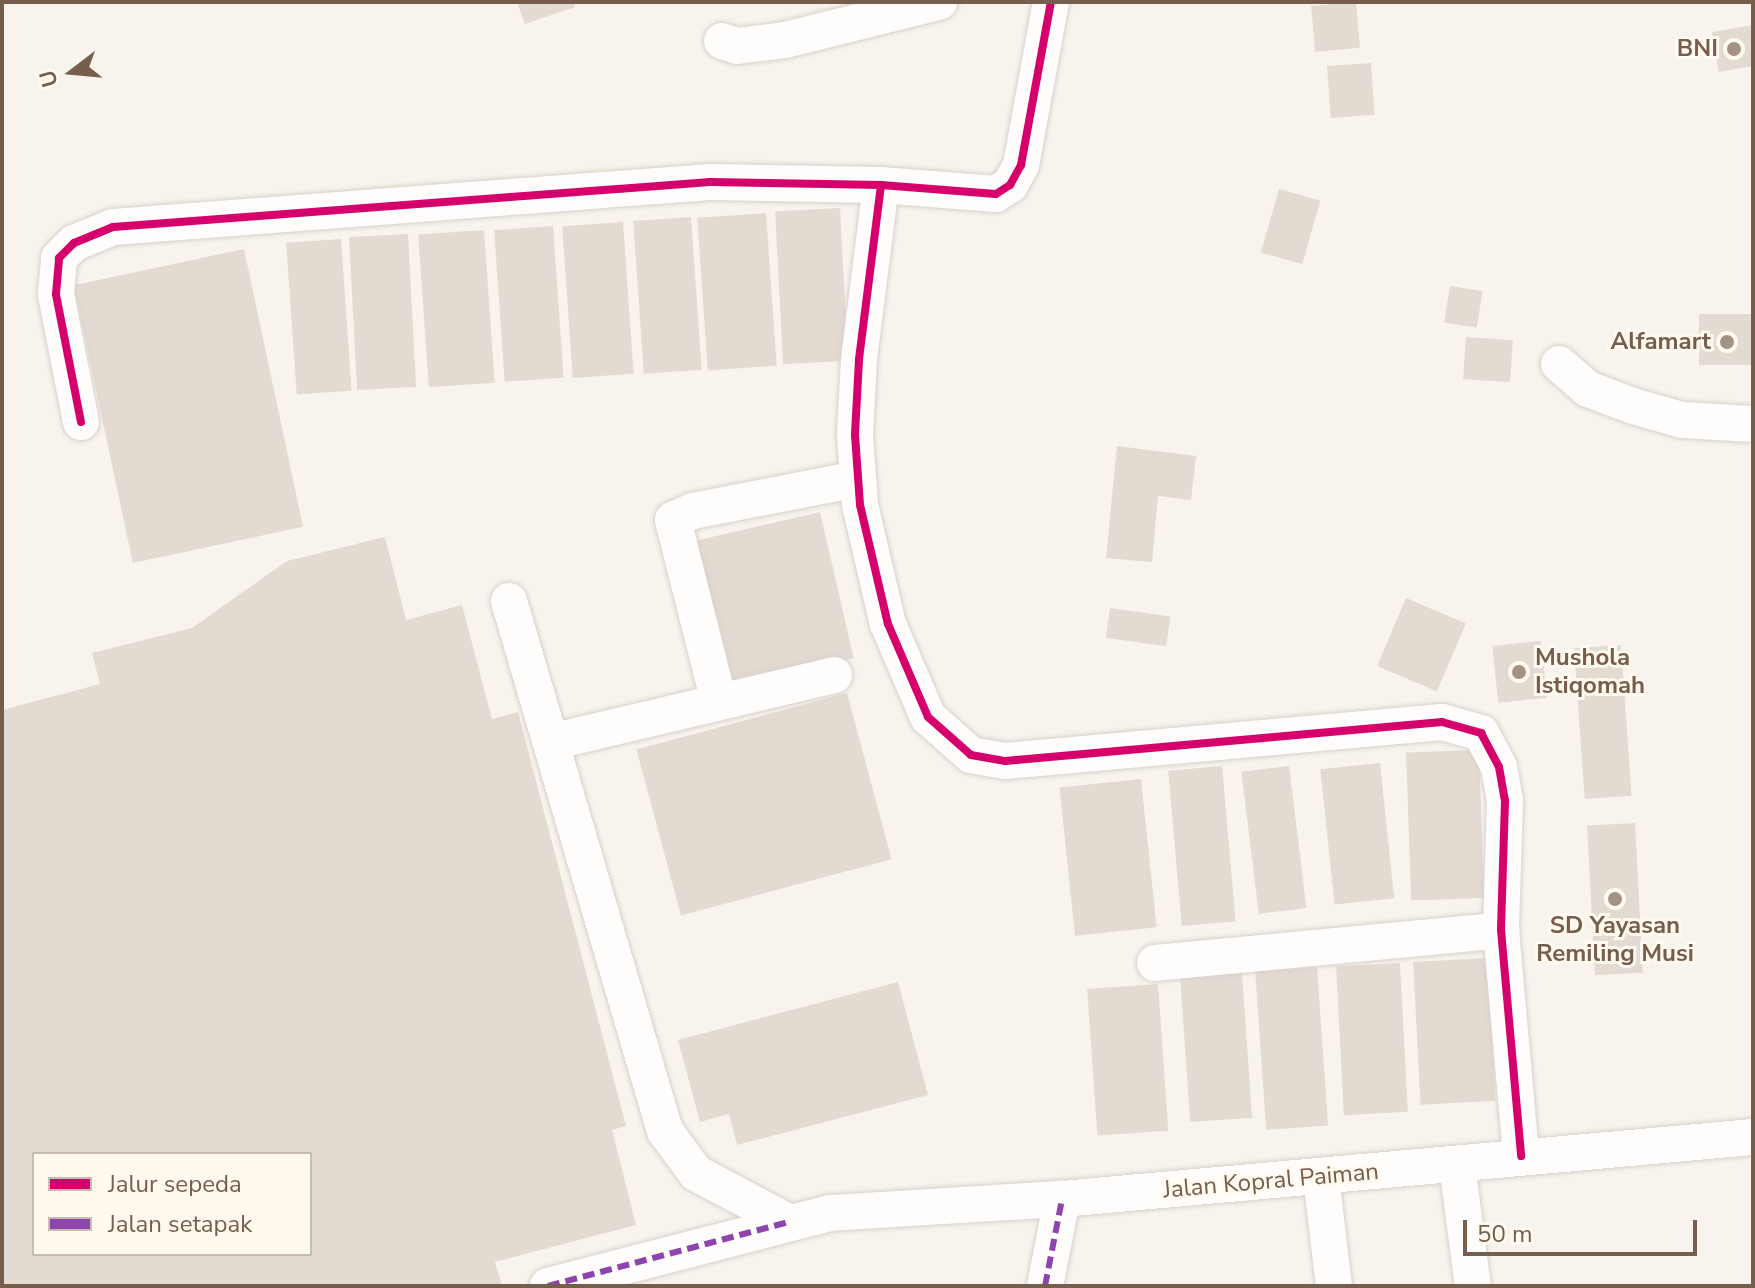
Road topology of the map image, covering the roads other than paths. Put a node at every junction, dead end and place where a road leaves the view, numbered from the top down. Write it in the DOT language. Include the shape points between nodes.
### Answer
graph roads {
  1 [pos="939,2"];
  2 [pos="1051,2"];
  3 [pos="722,41"];
  4 [pos="881,185"];
  5 [pos="1559,364"];
  6 [pos="81,422"];
  7 [pos="1753,424"];
  8 [pos="858,479"];
  9 [pos="509,601"];
  10 [pos="834,675"];
  11 [pos="719,702"];
  12 [pos="551,742"];
  13 [pos="1501,930"];
  14 [pos="1155,963"];
  15 [pos="1753,1137"];
  16 [pos="1521,1156"];
  17 [pos="1457,1165"];
  18 [pos="1321,1176"];
  19 [pos="1062,1199"];
  20 [pos="788,1222"];
  21 [pos="548,1286"];
  22 [pos="1045,1286"];
  23 [pos="1334,1286"];
  24 [pos="1473,1286"];
  1 -- 3 [label="street" via="785,40 737,46"];
  2 -- 4 [label="street" via="1021,165 1010,185 996,194 976,196"];
  4 -- 6 [label="street" via="710,182 113,227 74,243 59,258 56,294"];
  4 -- 8 [label="street" via="859,360"];
  5 -- 7 [label="street" via="1588,389 1633,406 1682,420"];
  8 -- 11 [label="street" via="693,511 673,520"];
  8 -- 13 [label="street" via="888,624 913,691 928,717 961,749 1005,761 1442,722 1473,727 1493,751 1505,801"];
  9 -- 12 [label="street"];
  10 -- 11 [label="street"];
  11 -- 12 [label="street"];
  12 -- 20 [label="street" via="674,1149 696,1173"];
  13 -- 14 [label="street"];
  13 -- 16 [label="street"];
  15 -- 16 [label="street, Jalan Kopral Paiman"];
  16 -- 17 [label="street, Jalan Kopral Paiman"];
  17 -- 18 [label="street, Jalan Kopral Paiman"];
  17 -- 24 [label="street"];
  18 -- 19 [label="street, Jalan Kopral Paiman"];
  18 -- 23 [label="street"];
  19 -- 20 [label="street, Jalan Kopral Paiman" via="830,1213"];
  19 -- 22 [label="street"];
  20 -- 21 [label="street, Jalan Kopral Paiman"];
}
